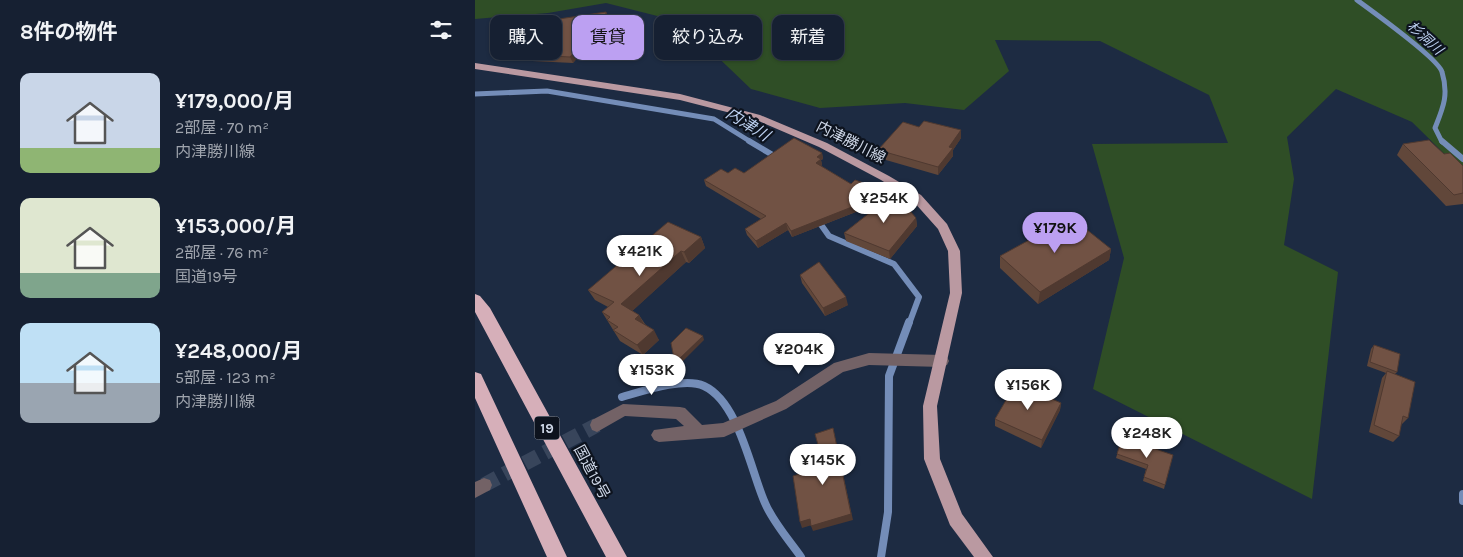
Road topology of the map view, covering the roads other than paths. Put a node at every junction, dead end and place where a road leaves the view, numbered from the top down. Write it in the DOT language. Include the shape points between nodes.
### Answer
graph roads {
  1 [pos="475,66"];
  2 [pos="475,300"];
  3 [pos="942,361"];
  4 [pos="475,379"];
  5 [pos="597,425"];
  6 [pos="699,432"];
  7 [pos="659,435"];
  8 [pos="557,557"];
  9 [pos="617,557"];
  10 [pos="984,557"];
  1 -- 3 [label="main road, 内津勝川線" via="680,96 747,114 823,144 917,198 943,227 954,251 956,293"];
  2 -- 9 [label="highway, 国道19号 / 19"];
  3 -- 6 [label="street" via="869,359 839,367 781,405 724,430"];
  3 -- 10 [label="main road, 内津勝川線" via="931,406 932,459 956,518"];
  4 -- 8 [label="highway"];
  5 -- 6 [label="street" via="623,410 680,413"];
  6 -- 7 [label="street"];
}
